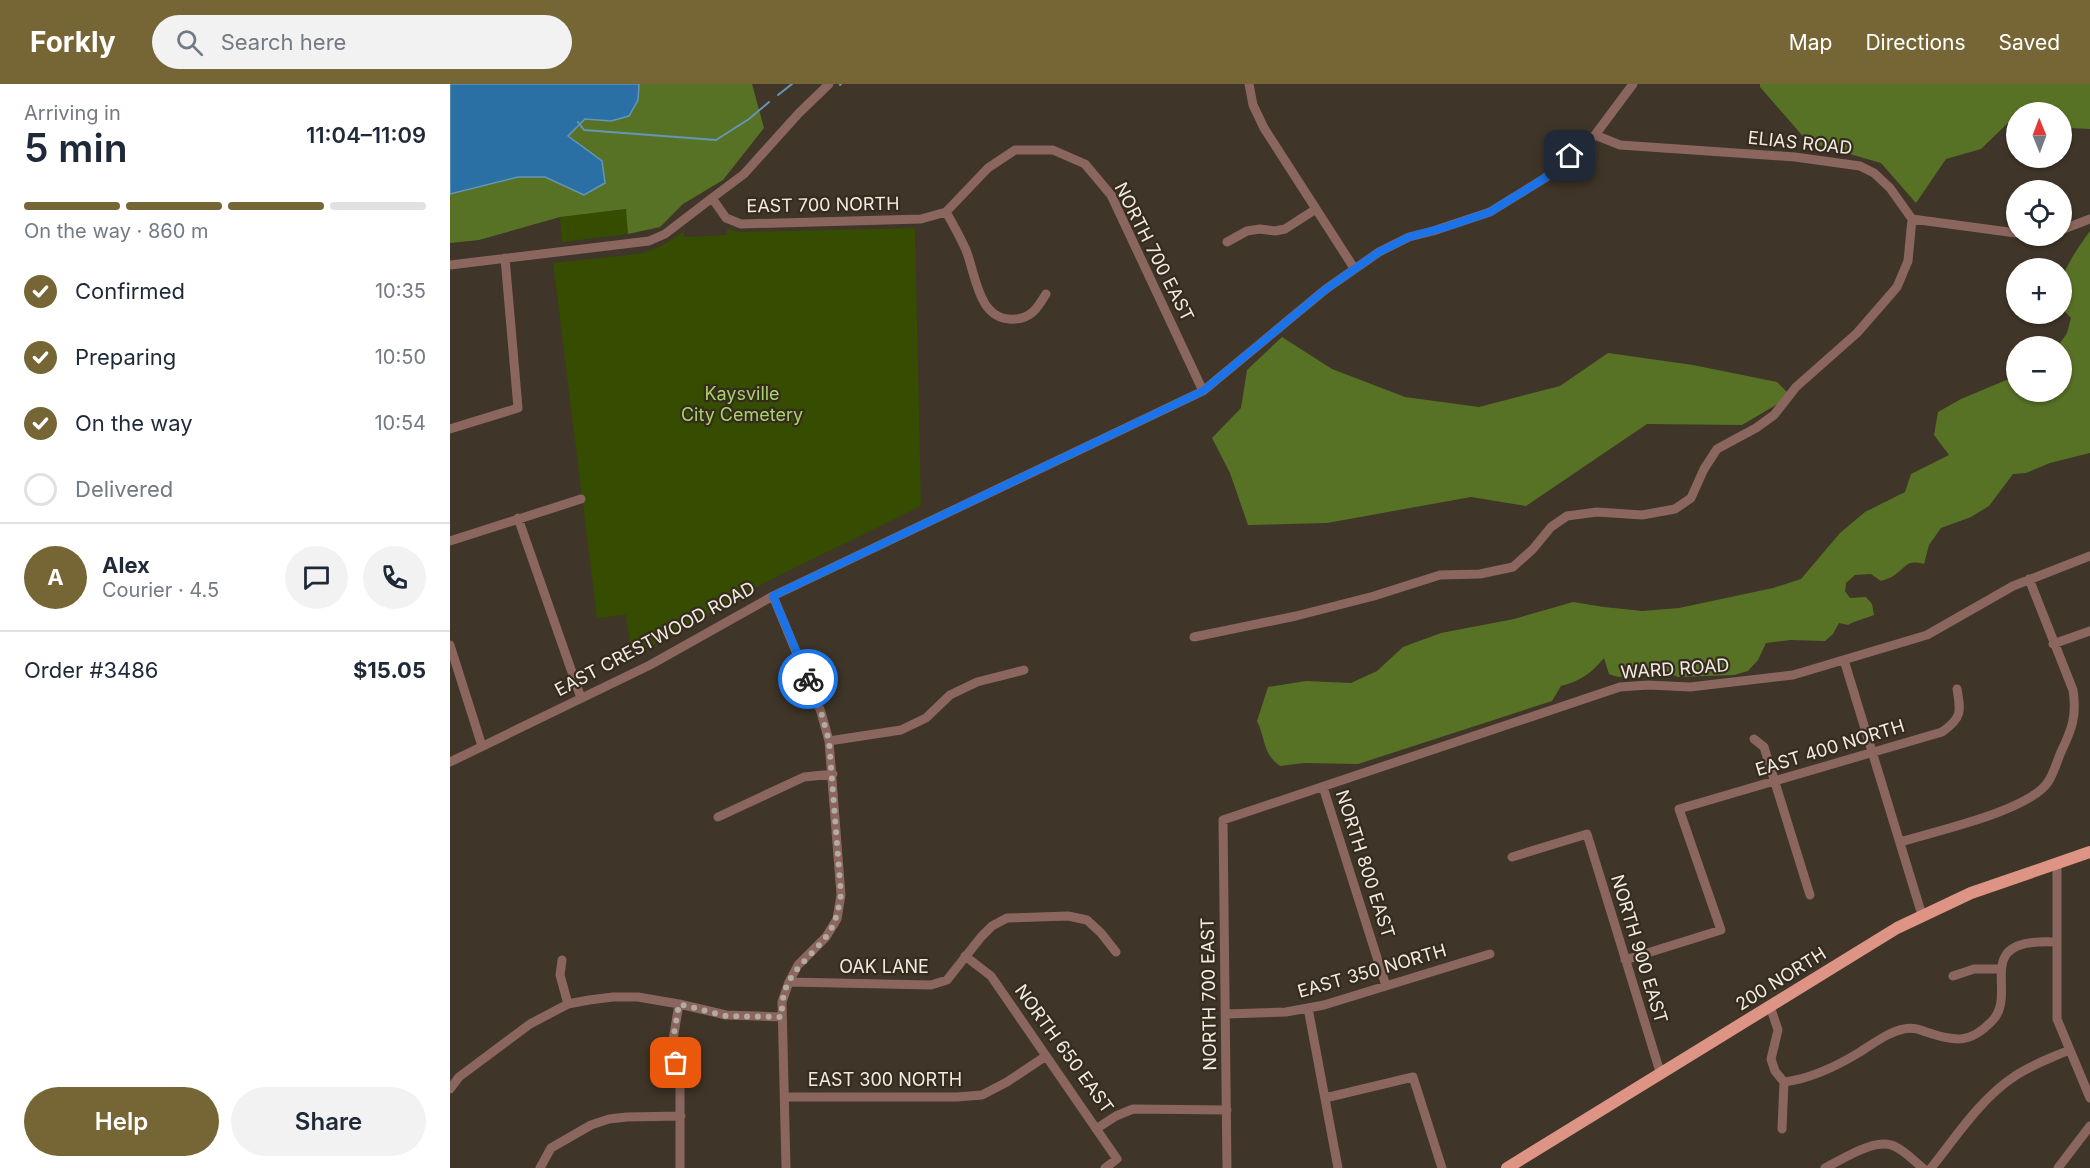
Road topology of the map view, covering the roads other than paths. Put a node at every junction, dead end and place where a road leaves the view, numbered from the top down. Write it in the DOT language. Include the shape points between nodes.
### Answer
graph roads {
  1 [pos="829,84"];
  2 [pos="1249,84"];
  3 [pos="1633,84"];
  4 [pos="1595,135"];
  5 [pos="712,198"];
  6 [pos="1316,208"];
  7 [pos="946,212"];
  8 [pos="1912,219"];
  9 [pos="2090,219"];
  10 [pos="2072,226"];
  11 [pos="2006,232"];
  12 [pos="1227,242"];
  13 [pos="505,258"];
  14 [pos="450,265"];
  15 [pos="1354,268"];
  16 [pos="1046,294"];
  17 [pos="1203,391"];
  18 [pos="450,429"];
  19 [pos="581,499"];
  20 [pos="518,518"];
  21 [pos="450,541"];
  22 [pos="2090,556"];
  23 [pos="2029,579"];
  24 [pos="773,596"];
  25 [pos="2090,631"];
  26 [pos="1194,637"];
  27 [pos="2054,644"];
  28 [pos="450,645"];
  29 [pos="1844,660"];
  30 [pos="1024,670"];
  31 [pos="1957,689"];
  32 [pos="581,698"];
  33 [pos="1754,739"];
  34 [pos="829,741"];
  35 [pos="482,746"];
  36 [pos="1873,753"];
  37 [pos="450,762"];
  38 [pos="833,774"];
  39 [pos="1775,782"];
  40 [pos="1323,787"];
  41 [pos="718,817"];
  42 [pos="1224,820"];
  43 [pos="1900,842"];
  44 [pos="2090,852"];
  45 [pos="1512,857"];
  46 [pos="2057,863"];
  47 [pos="1810,895"];
  48 [pos="1922,915"];
  49 [pos="2056,942"];
  50 [pos="1116,952"];
  51 [pos="1490,954"];
  52 [pos="965,956"];
  53 [pos="562,960"];
  54 [pos="1625,960"];
  55 [pos="2000,969"];
  56 [pos="1953,976"];
  57 [pos="789,982"];
  58 [pos="1386,986"];
  59 [pos="568,1004"];
  60 [pos="679,1004"];
  61 [pos="1770,1006"];
  62 [pos="1308,1008"];
  63 [pos="1226,1014"];
  64 [pos="782,1017"];
  65 [pos="2069,1050"];
  66 [pos="1046,1056"];
  67 [pos="1660,1075"];
  68 [pos="1784,1082"];
  69 [pos="450,1089"];
  70 [pos="785,1097"];
  71 [pos="1325,1098"];
  72 [pos="2090,1098"];
  73 [pos="1222,1110"];
  74 [pos="681,1116"];
  75 [pos="2090,1126"];
  76 [pos="1782,1128"];
  77 [pos="1096,1129"];
  78 [pos="540,1168"];
  79 [pos="680,1168"];
  80 [pos="786,1168"];
  81 [pos="1105,1168"];
  82 [pos="1227,1168"];
  83 [pos="1338,1168"];
  84 [pos="1442,1168"];
  85 [pos="1507,1168"];
  86 [pos="1825,1168"];
  87 [pos="1923,1168"];
  88 [pos="1931,1168"];
  89 [pos="2058,1168"];
  1 -- 5 [label="street" via="744,174"];
  2 -- 6 [label="street" via="1264,128"];
  3 -- 4 [label="street, EAST CRESTWOOD ROAD"];
  4 -- 8 [label="street, ELIAS ROAD" via="1620,145 1795,157 1860,166 1890,188"];
  4 -- 15 [label="street, EAST CRESTWOOD ROAD" via="1545,178 1490,212 1409,237"];
  5 -- 7 [label="street, EAST 700 NORTH" via="726,218 741,224 921,219"];
  5 -- 13 [label="street" via="665,234 649,241"];
  6 -- 12 [label="street" via="1285,229 1260,228"];
  6 -- 15 [label="street"];
  7 -- 16 [label="street" via="966,251 987,308 1012,320 1026,318"];
  7 -- 17 [label="street, NORTH 700 EAST" via="988,168 1015,150 1053,150 1085,164 1111,195"];
  8 -- 11 [label="street"];
  8 -- 26 [label="street" via="1908,261 1898,287 1857,333 1796,387 1774,415 1717,449 1691,498 1675,509 1642,515 1597,512 1568,516 1551,527 1513,567 1480,574 1440,575 1296,616"];
  9 -- 10 [label="street"];
  13 -- 14 [label="street"];
  13 -- 18 [label="street" via="518,408"];
  15 -- 17 [label="street, EAST CRESTWOOD ROAD"];
  17 -- 24 [label="street, EAST CRESTWOOD ROAD"];
  19 -- 20 [label="street"];
  20 -- 21 [label="street"];
  20 -- 32 [label="street"];
  22 -- 23 [label="street, WARD ROAD"];
  23 -- 27 [label="street"];
  23 -- 29 [label="street, WARD ROAD" via="1927,635"];
  24 -- 32 [label="street, EAST CRESTWOOD ROAD"];
  24 -- 34 [label="street"];
  25 -- 27 [label="street"];
  27 -- 43 [label="street" via="2073,690 2076,709 2072,728 2048,782 2014,807"];
  28 -- 35 [label="street"];
  29 -- 36 [label="street"];
  29 -- 40 [label="street, WARD ROAD" via="1792,675 1690,687 1620,687"];
  30 -- 34 [label="street" via="977,682 950,695 926,718 901,730"];
  31 -- 36 [label="street, EAST 400 NORTH" via="1960,708 1956,722 1942,732"];
  32 -- 35 [label="street, EAST CRESTWOOD ROAD"];
  33 -- 39 [label="street" via="1764,747"];
  34 -- 38 [label="street"];
  35 -- 37 [label="street, EAST CRESTWOOD ROAD"];
  36 -- 39 [label="street, EAST 400 NORTH"];
  36 -- 43 [label="street"];
  38 -- 41 [label="street" via="804,777"];
  38 -- 57 [label="street" via="841,895 837,919 826,937 798,965"];
  39 -- 47 [label="street"];
  39 -- 54 [label="street, EAST 400 NORTH" via="1679,809 1721,930"];
  40 -- 42 [label="street, WARD ROAD"];
  40 -- 58 [label="street, NORTH 800 EAST"];
  42 -- 63 [label="street, NORTH 700 EAST"];
  43 -- 48 [label="street"];
  44 -- 46 [label="main road, 200 NORTH"];
  45 -- 54 [label="street, NORTH 900 EAST" via="1587,834"];
  46 -- 48 [label="main road, 200 NORTH" via="1988,886"];
  46 -- 49 [label="street"];
  48 -- 61 [label="main road, 200 NORTH"];
  49 -- 55 [label="street" via="2023,944 2004,958"];
  49 -- 65 [label="street" via="2057,1019"];
  50 -- 52 [label="street, OAK LANE" via="1087,920 1068,916 1007,918 992,926"];
  51 -- 58 [label="street, EAST 350 NORTH"];
  52 -- 57 [label="street, OAK LANE" via="947,980 931,985"];
  52 -- 66 [label="street, NORTH 650 EAST" via="991,976"];
  53 -- 59 [label="street" via="560,975"];
  54 -- 67 [label="street, NORTH 900 EAST"];
  55 -- 56 [label="street" via="1974,969"];
  55 -- 68 [label="street" via="1998,1013 1974,1035 1951,1040 1905,1028 1847,1060 1801,1080"];
  57 -- 64 [label="street"];
  58 -- 62 [label="street, EAST 350 NORTH"];
  59 -- 60 [label="street" via="613,997"];
  59 -- 69 [label="street" via="530,1024 459,1077"];
  60 -- 64 [label="street" via="726,1016"];
  60 -- 74 [label="street" via="672,1046 680,1080"];
  61 -- 67 [label="main road, 200 NORTH"];
  61 -- 68 [label="street" via="1778,1030 1771,1059"];
  62 -- 63 [label="street, EAST 350 NORTH"];
  62 -- 71 [label="street"];
  63 -- 73 [label="street, NORTH 700 EAST"];
  64 -- 70 [label="street"];
  65 -- 72 [label="street"];
  65 -- 88 [label="street" via="2030,1067 2004,1084"];
  66 -- 70 [label="street, EAST 300 NORTH" via="982,1095"];
  66 -- 77 [label="street, NORTH 650 EAST"];
  67 -- 85 [label="main road, 200 NORTH"];
  68 -- 76 [label="street"];
  70 -- 80 [label="street"];
  71 -- 83 [label="street"];
  71 -- 84 [label="street" via="1413,1077"];
  73 -- 77 [label="street, NORTH 650 EAST" via="1133,1109"];
  73 -- 82 [label="street, NORTH 700 EAST"];
  74 -- 78 [label="street" via="627,1117 591,1125 551,1148"];
  74 -- 79 [label="street"];
  75 -- 89 [label="street"];
  77 -- 81 [label="street" via="1117,1159"];
  86 -- 87 [label="street" via="1874,1144 1886,1143"];
}
